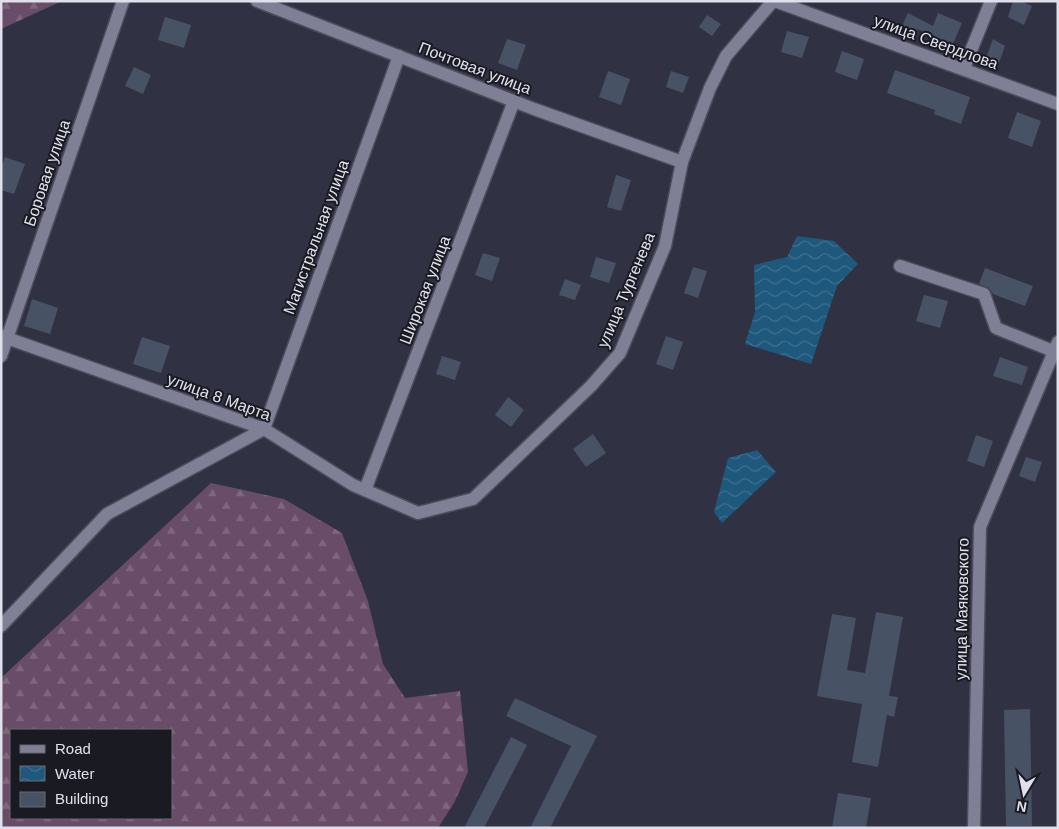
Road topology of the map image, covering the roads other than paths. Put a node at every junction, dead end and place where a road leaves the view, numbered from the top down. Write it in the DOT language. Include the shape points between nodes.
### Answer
graph roads {
  1 [pos="123,1"];
  2 [pos="257,1"];
  3 [pos="774,1"];
  4 [pos="991,1"];
  5 [pos="399,56"];
  6 [pos="964,68"];
  7 [pos="514,101"];
  8 [pos="1058,104"];
  9 [pos="682,162"];
  10 [pos="900,266"];
  11 [pos="5,338"];
  12 [pos="1057,349"];
  13 [pos="1,356"];
  14 [pos="264,430"];
  15 [pos="365,490"];
  16 [pos="473,499"];
  17 [pos="1,626"];
  18 [pos="974,828"];
  1 -- 11 [label="street, Боровая улица"];
  2 -- 5 [label="street, Почтовая улица"];
  3 -- 6 [label="street, улица Свердлова"];
  3 -- 9 [label="street, улица Тургенева" via="726,56 710,88"];
  4 -- 6 [label="street"];
  5 -- 7 [label="street, Почтовая улица"];
  5 -- 14 [label="street, Магистральная улица"];
  6 -- 8 [label="street, улица Свердлова"];
  7 -- 9 [label="street, Почтовая улица"];
  7 -- 15 [label="street, Широкая улица"];
  9 -- 16 [label="street, улица Тургенева" via="666,246 620,353 591,386"];
  10 -- 12 [label="street" via="984,294 996,328"];
  11 -- 13 [label="street, Боровая улица"];
  11 -- 14 [label="street, улица 8 Марта"];
  12 -- 18 [label="street, улица Маяковского" via="980,527"];
  14 -- 15 [label="street, улица 8 Марта"];
  14 -- 17 [label="street" via="107,514"];
  15 -- 16 [label="street, улица 8 Марта" via="418,513"];
}
